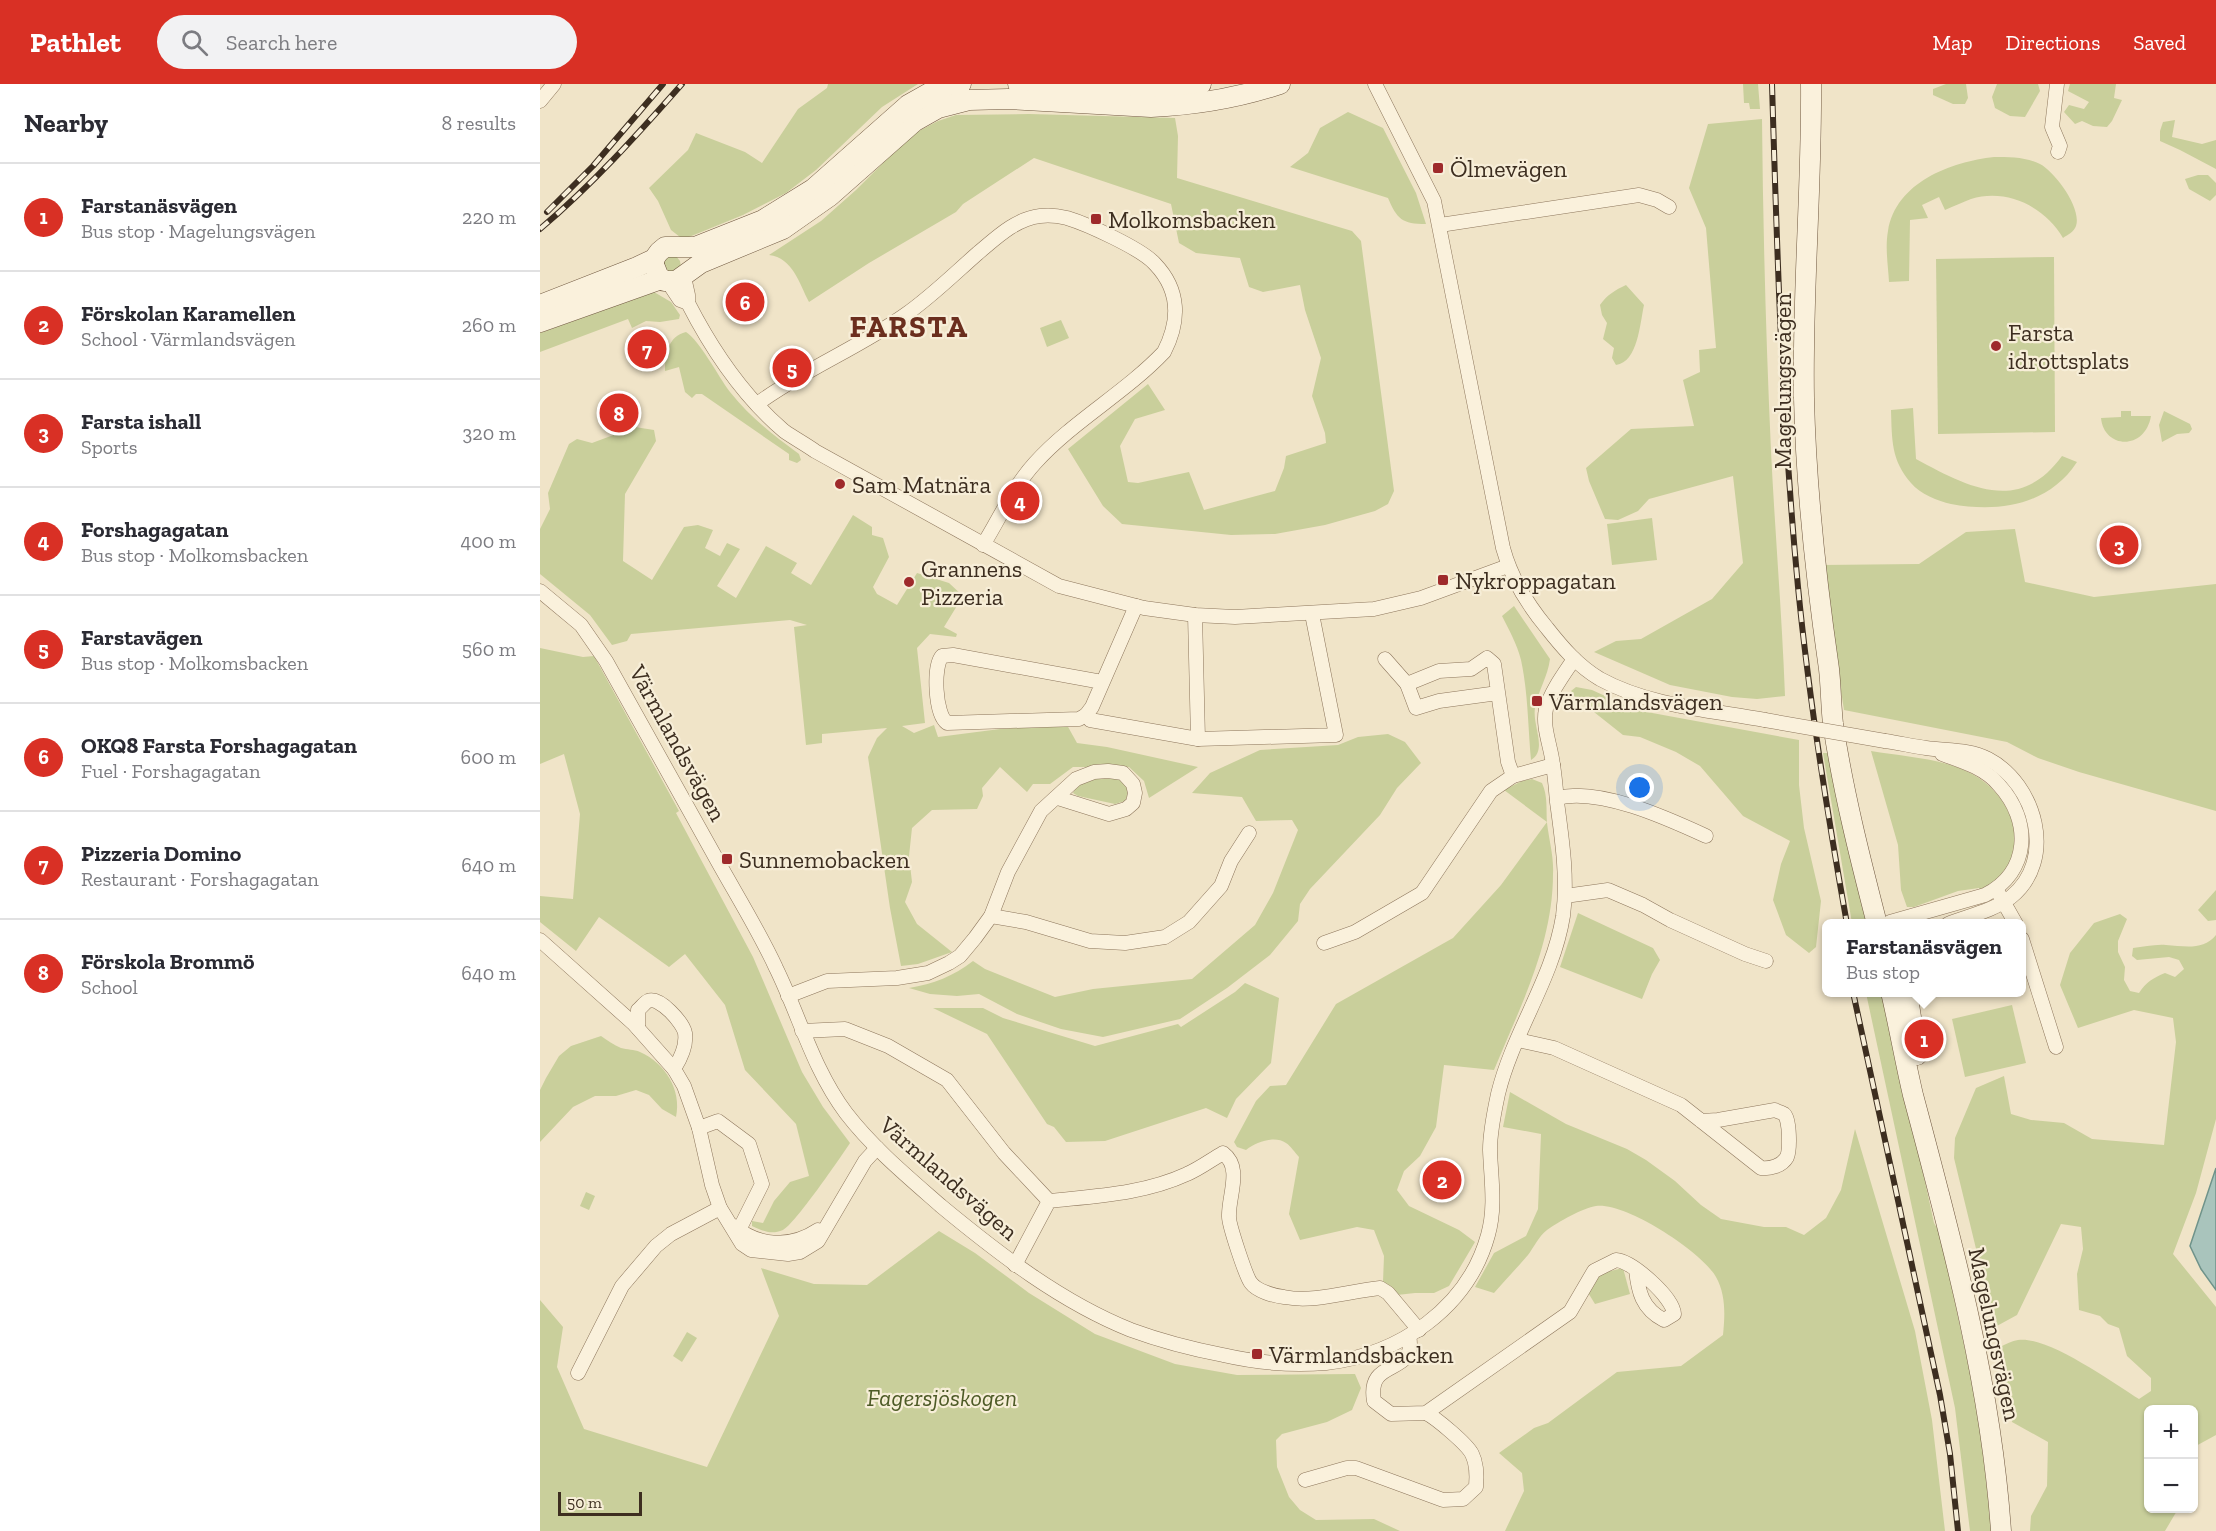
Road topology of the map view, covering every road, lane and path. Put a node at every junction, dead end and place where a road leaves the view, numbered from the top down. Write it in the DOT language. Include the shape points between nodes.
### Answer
graph roads {
  1 [pos="554,84"];
  2 [pos="1018,84"];
  3 [pos="1201,84"];
  4 [pos="1280,84"];
  5 [pos="1811,84"];
  6 [pos="2057,84"];
  7 [pos="950,85"];
  8 [pos="1375,85"];
  9 [pos="1134,90"];
  10 [pos="965,92"];
  11 [pos="540,102"];
  12 [pos="1114,104"];
  13 [pos="2058,152"];
  14 [pos="1670,207"];
  15 [pos="1440,225"];
  16 [pos="680,248"];
  17 [pos="654,259"];
  18 [pos="675,277"];
  19 [pos="540,305"];
  20 [pos="540,322"];
  21 [pos="757,404"];
  22 [pos="983,545"];
  23 [pos="1508,566"];
  24 [pos="540,591"];
  25 [pos="1136,606"];
  26 [pos="1312,614"];
  27 [pos="1195,615"];
  28 [pos="1385,659"];
  29 [pos="1574,659"];
  30 [pos="1102,682"];
  31 [pos="1407,684"];
  32 [pos="1498,693"];
  33 [pos="1086,715"];
  34 [pos="1198,739"];
  35 [pos="1926,748"];
  36 [pos="1553,765"];
  37 [pos="1513,776"];
  38 [pos="1058,798"];
  39 [pos="1557,798"];
  40 [pos="1249,833"];
  41 [pos="1706,836"];
  42 [pos="1996,889"];
  43 [pos="1564,896"];
  44 [pos="2003,902"];
  45 [pos="991,916"];
  46 [pos="1884,919"];
  47 [pos="1899,919"];
  48 [pos="1960,919"];
  49 [pos="2013,919"];
  50 [pos="540,940"];
  51 [pos="1324,943"];
  52 [pos="2026,952"];
  53 [pos="1766,961"];
  54 [pos="788,996"];
  55 [pos="1893,997"];
  56 [pos="1907,997"];
  57 [pos="638,1028"];
  58 [pos="802,1031"];
  59 [pos="1518,1040"];
  60 [pos="2056,1047"];
  61 [pos="674,1069"];
  62 [pos="1701,1121"];
  63 [pos="699,1128"];
  64 [pos="878,1148"];
  65 [pos="1929,1150"];
  66 [pos="1049,1201"];
  67 [pos="720,1208"];
  68 [pos="829,1219"];
  69 [pos="728,1221"];
  70 [pos="739,1230"];
  71 [pos="1015,1264"];
  72 [pos="1636,1269"];
  73 [pos="1414,1333"];
  74 [pos="578,1373"];
  75 [pos="1426,1413"];
  76 [pos="1305,1480"];
  77 [pos="2001,1531"];
  1 -- 11 [label="street"];
  2 -- 9 [label="main road"];
  3 -- 9 [label="main road"];
  4 -- 12 [label="main road" via="1189,105"];
  5 -- 46 [label="main road, Magelungsvägen" via="1804,349 1811,522 1841,768"];
  6 -- 13 [label="street" via="2052,127 2060,146"];
  7 -- 10 [label="main road"];
  7 -- 16 [label="main road" via="908,105 813,189 788,206 725,236"];
  8 -- 15 [label="street" via="1426,183"];
  9 -- 12 [label="main road"];
  10 -- 12 [label="main road"];
  10 -- 18 [label="main road" via="915,121 830,196 783,229"];
  14 -- 15 [label="street" via="1639,195"];
  15 -- 23 [label="street"];
  16 -- 17 [label="main road" via="666,247"];
  16 -- 18 [label="main road" via="688,258"];
  17 -- 18 [label="main road" via="655,271"];
  17 -- 19 [label="main road"];
  18 -- 20 [label="main road"];
  18 -- 21 [label="street" via="680,300 687,303 725,367"];
  21 -- 22 [label="street" via="785,431 815,451"];
  21 -- 22 [label="street" via="905,315 998,236 1024,220 1039,216 1066,218 1148,257 1167,278 1176,305 1174,330 1164,352 1034,464"];
  22 -- 25 [label="street" via="1059,585"];
  23 -- 26 [label="street" via="1421,598 1374,609"];
  23 -- 29 [label="street" via="1538,618"];
  24 -- 54 [label="street, Värmlandsvägen" via="581,625 606,661 766,949"];
  25 -- 27 [label="street"];
  25 -- 30 [label="street"];
  26 -- 27 [label="street"];
  26 -- 34 [label="street" via="1336,735"];
  27 -- 34 [label="street"];
  28 -- 31 [label="street"];
  29 -- 35 [label="street, bridge" via="1599,678 1636,695"];
  29 -- 36 [label="street, Värmlandsvägen" via="1546,711"];
  30 -- 33 [label="street"];
  30 -- 33 [label="street" via="953,655 942,656 938,662 939,712 947,723 1079,719"];
  31 -- 32 [label="street" via="1409,711 1439,701"];
  31 -- 32 [label="street" via="1439,671 1471,669 1487,658 1494,664"];
  32 -- 37 [label="street"];
  33 -- 34 [label="street" via="1090,720"];
  35 -- 42 [label="street" via="1980,770 1999,784 2008,797 2019,825 2022,850 2017,864"];
  35 -- 44 [label="street" via="1971,752 1999,765 2020,790 2032,813 2037,853 2031,873"];
  36 -- 37 [label="street"];
  36 -- 39 [label="street, Värmlandsvägen"];
  37 -- 51 [label="street" via="1491,792 1424,891 1355,932"];
  38 -- 38 [label="street" via="1109,814 1126,809 1133,803 1135,793 1123,773 1108,771 1076,779"];
  38 -- 45 [label="street" via="1035,819"];
  39 -- 41 [label="street" via="1586,797 1629,806"];
  39 -- 43 [label="street, Värmlandsvägen"];
  40 -- 45 [label="street" via="1221,886 1189,922 1165,937 1125,943 1090,941"];
  42 -- 44 [label="street"];
  42 -- 47 [label="street"];
  43 -- 53 [label="street" via="1608,890"];
  43 -- 59 [label="street, Värmlandsvägen" via="1551,962"];
  44 -- 48 [label="street"];
  44 -- 49 [label="street"];
  45 -- 54 [label="street" via="960,956 928,973 827,981"];
  50 -- 57 [label="street"];
  52 -- 60 [label="street"];
  54 -- 58 [label="street, Värmlandsvägen"];
  55 -- 65 [label="main road, Magelungsvägen"];
  56 -- 65 [label="main road, Magelungsvägen"];
  57 -- 61 [label="street"];
  57 -- 61 [label="street" via="638,1010 648,1001 655,1000 671,1012 685,1031 685,1046"];
  58 -- 64 [label="street, Värmlandsvägen" via="845,1112"];
  58 -- 66 [label="street, Värmlandsvägen" via="845,1029 888,1046 947,1080 1004,1153"];
  59 -- 62 [label="street" via="1554,1048 1607,1071 1681,1105"];
  59 -- 73 [label="street, Värmlandsvägen" via="1500,1087 1491,1127 1493,1190 1489,1233 1463,1287 1444,1309"];
  61 -- 63 [label="street"];
  62 -- 62 [label="street" via="1775,1110 1783,1113 1788,1119 1787,1156 1774,1167 1761,1168"];
  63 -- 67 [label="street"];
  63 -- 70 [label="street" via="718,1121 749,1144 762,1184"];
  64 -- 68 [label="street" via="865,1161"];
  64 -- 71 [label="street, Värmlandsvägen"];
  65 -- 77 [label="main road, Magelungsvägen" via="1980,1373"];
  66 -- 71 [label="street, Värmlandsvägen"];
  66 -- 73 [label="street, Värmlandsvägen" via="1154,1186 1187,1174 1223,1153 1233,1164 1228,1219 1250,1282 1285,1298 1380,1288 1388,1293"];
  67 -- 69 [label="street"];
  67 -- 74 [label="street" via="671,1234 643,1262 617,1294"];
  68 -- 69 [label="street" via="818,1240 800,1252 788,1254 752,1250 742,1244"];
  68 -- 70 [label="street" via="805,1239 783,1244 757,1240"];
  69 -- 70 [label="street"];
  71 -- 73 [label="street, Värmlandsvägen" via="1077,1303 1132,1330 1196,1350 1257,1362 1334,1362 1388,1347"];
  72 -- 75 [label="street" via="1616,1260 1594,1271 1570,1312"];
  73 -- 75 [label="street" via="1409,1355 1380,1373 1372,1389 1374,1401 1391,1414"];
  75 -- 76 [label="street" via="1472,1453 1476,1487 1463,1499 1443,1500 1356,1468"];
}
